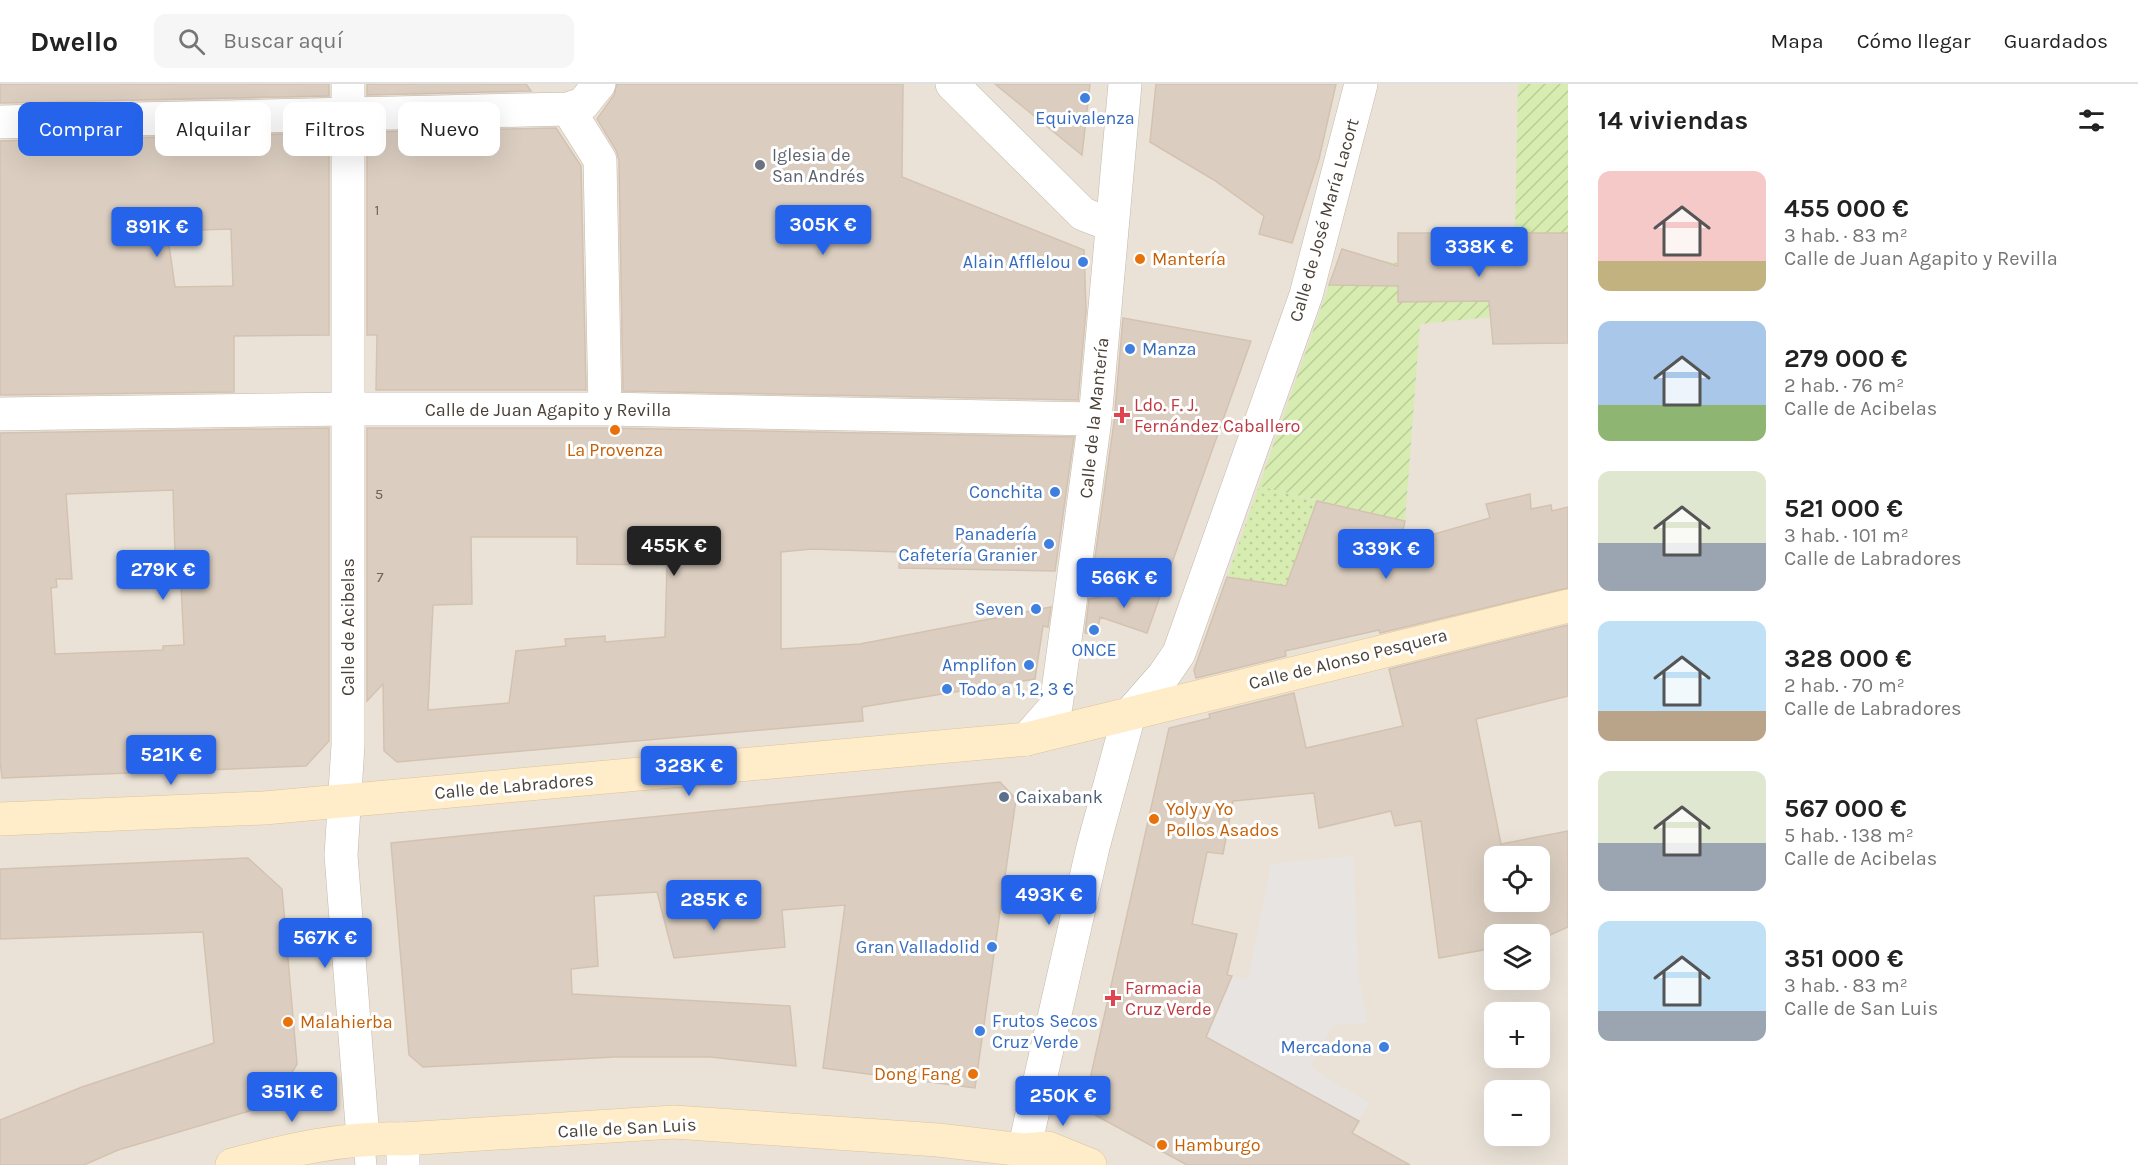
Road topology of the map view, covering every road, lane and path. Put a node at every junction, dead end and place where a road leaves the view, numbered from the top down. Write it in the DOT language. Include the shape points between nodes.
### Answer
graph roads {
  1 [pos="599,84"];
  2 [pos="952,84"];
  3 [pos="1125,84"];
  4 [pos="1361,84"];
  5 [pos="348,99"];
  6 [pos="568,109"];
  7 [pos="0,122"];
  8 [pos="1112,225"];
  9 [pos="349,409"];
  10 [pos="605,409"];
  11 [pos="0,414"];
  12 [pos="1095,419"];
  13 [pos="1568,606"];
  14 [pos="1129,715"];
  15 [pos="1027,740"];
  16 [pos="345,800"];
  17 [pos="0,819"];
  18 [pos="365,1151"];
  19 [pos="403,1152"];
  20 [pos="1023,1157"];
  21 [pos="232,1165"];
  22 [pos="1090,1165"];
  1 -- 6 [label="street" via="583,104"];
  2 -- 8 [label="street" via="1083,214"];
  3 -- 8 [label="street, Calle de la Mantería"];
  4 -- 14 [label="street, Calle de José María Lacort" via="1312,274 1179,653"];
  5 -- 6 [label="street"];
  5 -- 7 [label="street"];
  5 -- 9 [label="street, Calle de Acibelas"];
  6 -- 10 [label="street" via="600,160"];
  8 -- 12 [label="street, Calle de la Mantería"];
  9 -- 10 [label="street, Calle de Juan Agapito y Revilla"];
  9 -- 11 [label="street, Calle de Juan Agapito y Revilla"];
  9 -- 16 [label="street, Calle de Acibelas"];
  10 -- 12 [label="street, Calle de Juan Agapito y Revilla"];
  12 -- 15 [label="street, Calle de la Mantería" via="1056,706"];
  13 -- 14 [label="street, Calle de Alonso Pesquera"];
  14 -- 15 [label="street, Calle de Alonso Pesquera"];
  14 -- 20 [label="street" via="1093,847"];
  15 -- 16 [label="street, Calle de Labradores"];
  16 -- 17 [label="street, Calle de Labradores" via="264,808"];
  16 -- 18 [label="street, Calle de Acibelas" via="341,855"];
  18 -- 19 [label="street, Calle de San Luis"];
  18 -- 21 [label="street, Calle de San Luis" via="290,1149"];
  19 -- 20 [label="street, Calle de San Luis" via="674,1122 938,1140"];
  20 -- 22 [label="street, Calle de San Luis" via="1048,1148"];
}
